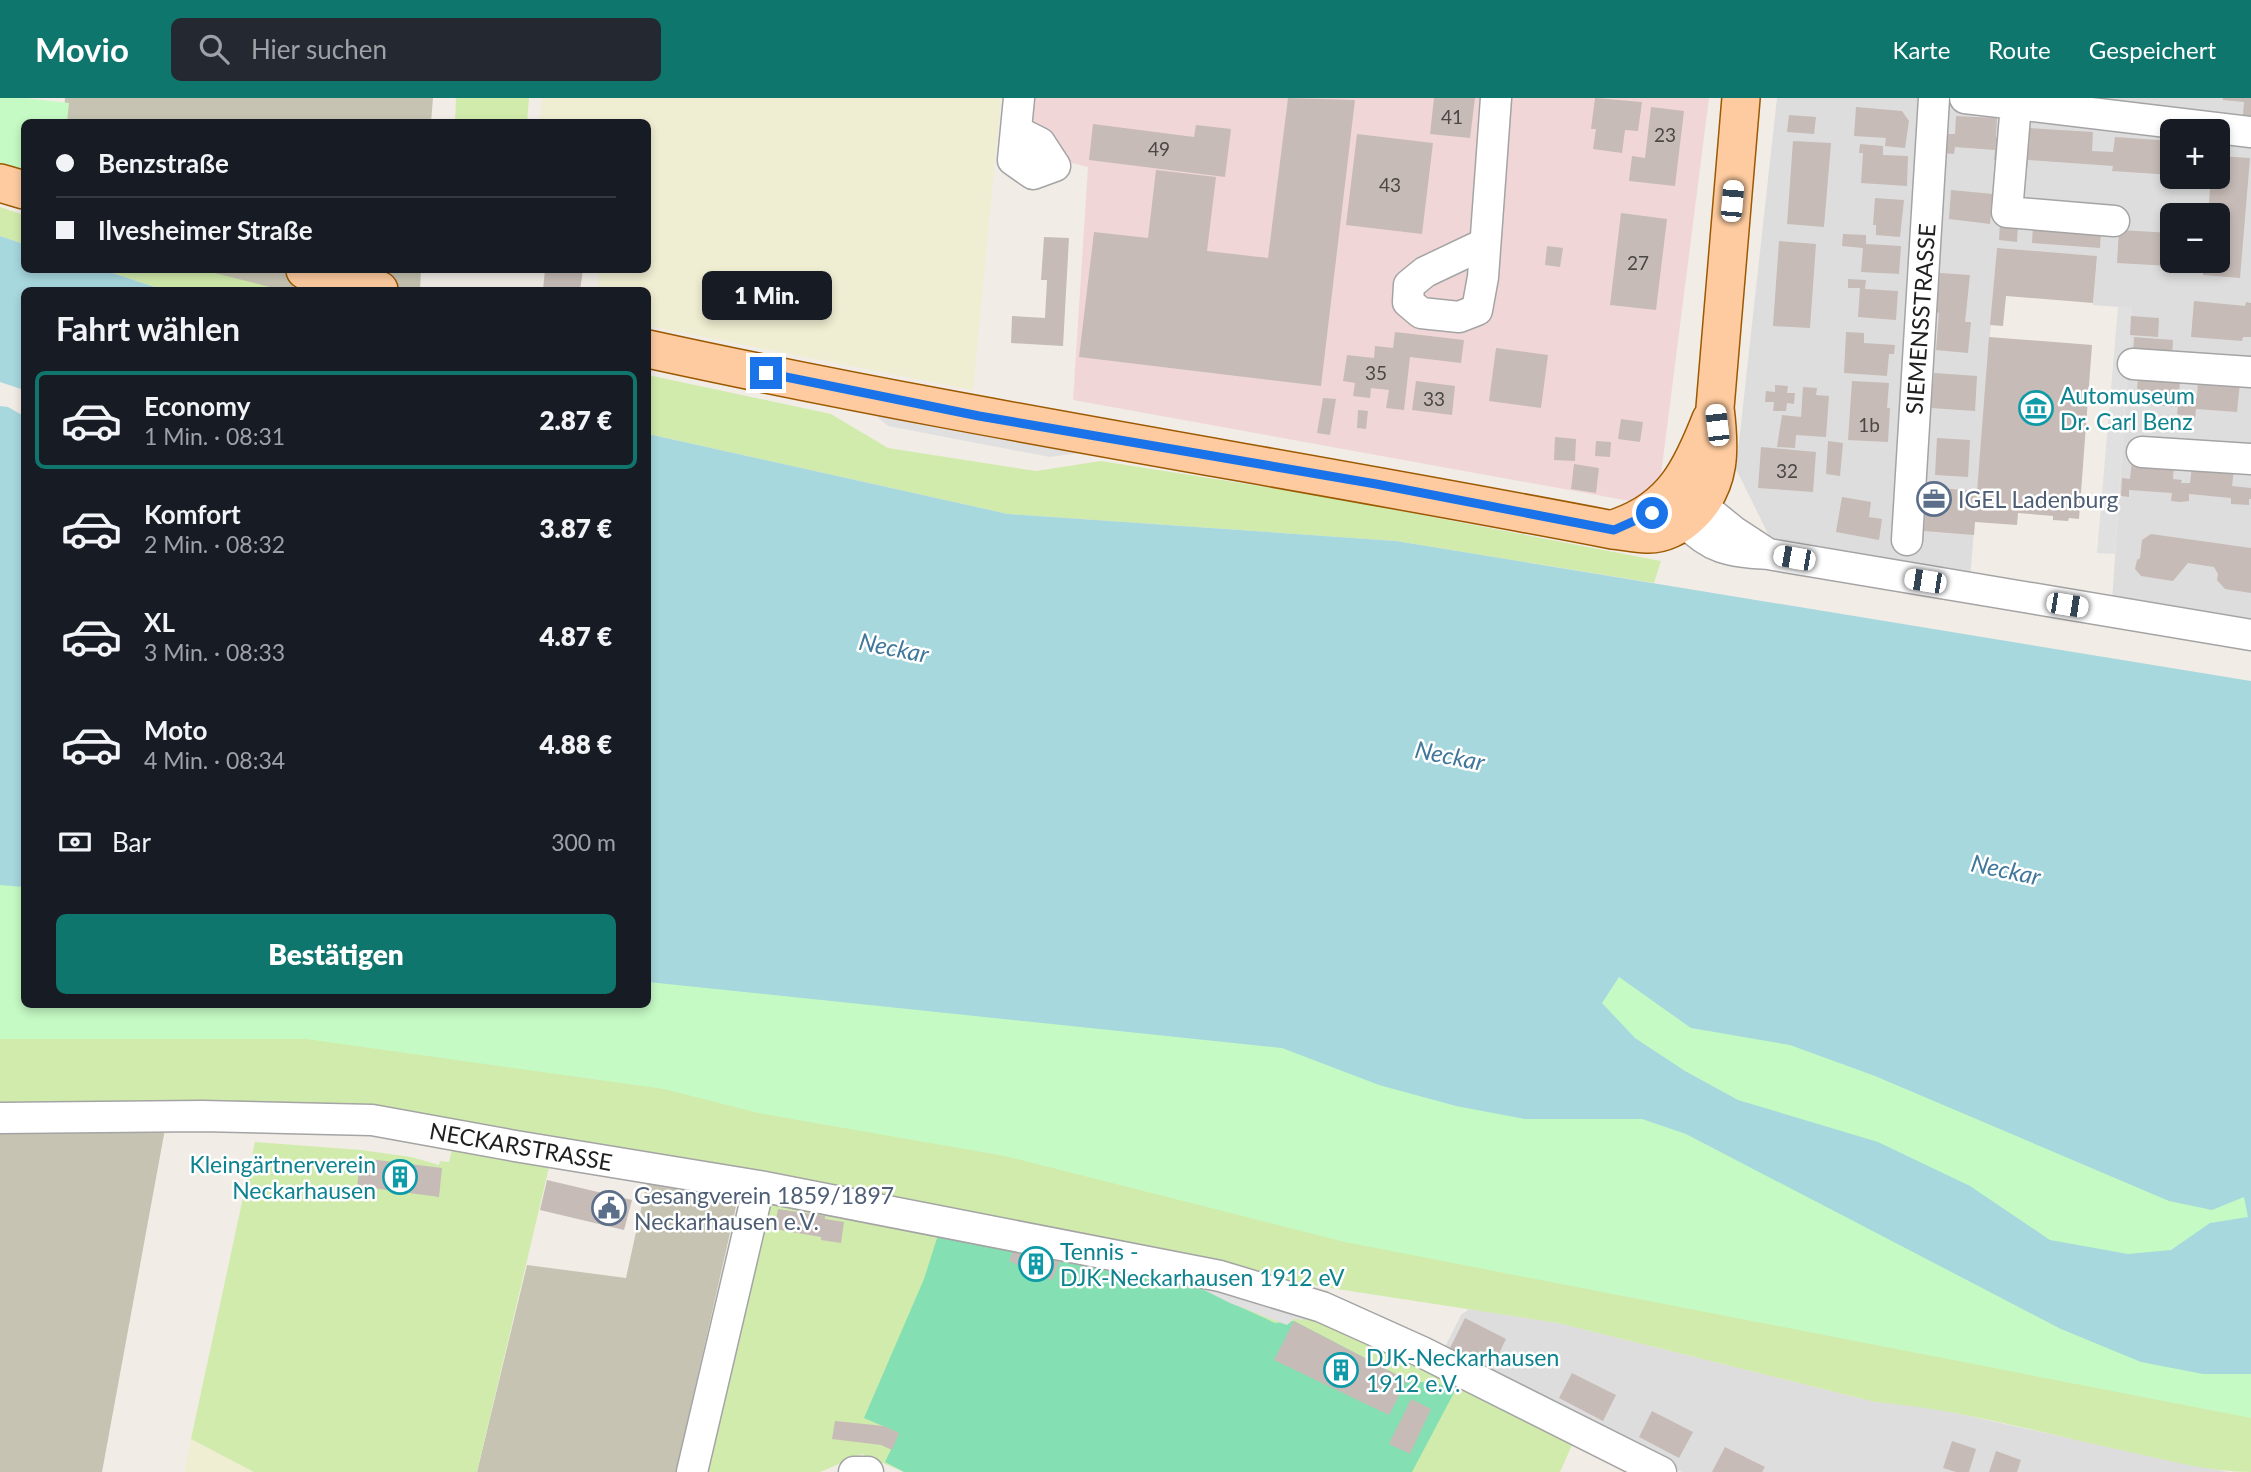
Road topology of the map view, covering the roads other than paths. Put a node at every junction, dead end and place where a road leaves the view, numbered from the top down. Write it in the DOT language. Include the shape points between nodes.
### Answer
graph roads {
  1 [pos="1019,98"];
  2 [pos="1496,98"];
  3 [pos="1741,98"];
  4 [pos="1934,98"];
  5 [pos="1965,98"];
  6 [pos="2016,104"];
  7 [pos="2101,106"];
  8 [pos="1016,131"];
  9 [pos="2251,132"];
  10 [pos="0,183"];
  11 [pos="21,189"];
  12 [pos="2114,220"];
  13 [pos="1484,244"];
  14 [pos="315,273"];
  15 [pos="368,287"];
  16 [pos="651,350"];
  17 [pos="2133,364"];
  18 [pos="2251,372"];
  19 [pos="2142,452"];
  20 [pos="2251,459"];
  21 [pos="1686,507"];
  22 [pos="1906,540"];
  23 [pos="2251,635"];
  24 [pos="0,1118"];
  25 [pos="760,1186"];
  26 [pos="692,1472"];
  27 [pos="854,1472"];
  28 [pos="868,1472"];
  29 [pos="1661,1472"];
  1 -- 8 [label="street"];
  2 -- 13 [label="street"];
  3 -- 21 [label="main road" via="1715,408 1718,461 1710,490"];
  4 -- 22 [label="street, SIEMENSSTRASSE"];
  5 -- 6 [label="street"];
  6 -- 7 [label="street"];
  6 -- 12 [label="street" via="2007,212"];
  7 -- 9 [label="street"];
  10 -- 11 [label="main road"];
  14 -- 15 [label="main road"];
  16 -- 21 [label="main road" via="979,416 1614,530 1652,513"];
  17 -- 18 [label="street"];
  19 -- 20 [label="street"];
  21 -- 23 [label="street" via="1768,554"];
  24 -- 25 [label="street, NECKARSTRASSE" via="372,1120"];
  25 -- 26 [label="street"];
  25 -- 29 [label="street, NECKARSTRASSE" via="1220,1276 1322,1307"];
  27 -- 28 [label="street"];
}
